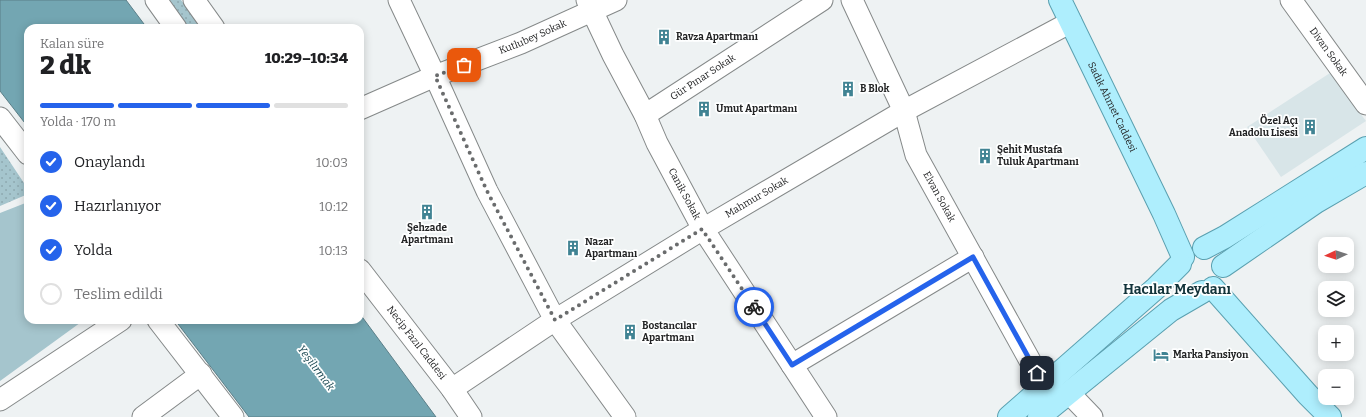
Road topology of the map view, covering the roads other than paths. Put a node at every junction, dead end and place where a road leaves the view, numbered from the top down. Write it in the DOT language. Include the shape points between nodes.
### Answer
graph roads {
  1 [pos="156,0"];
  2 [pos="194,0"];
  3 [pos="399,0"];
  4 [pos="616,0"];
  5 [pos="822,0"];
  6 [pos="852,0"];
  7 [pos="1060,0"];
  8 [pos="1291,0"];
  9 [pos="589,6"];
  10 [pos="1071,22"];
  11 [pos="173,24"];
  12 [pos="211,24"];
  13 [pos="435,76"];
  14 [pos="1366,104"];
  15 [pos="364,107"];
  16 [pos="904,111"];
  17 [pos="644,115"];
  18 [pos="0,118"];
  19 [pos="1366,148"];
  20 [pos="24,149"];
  21 [pos="1366,173"];
  22 [pos="702,229"];
  23 [pos="1192,254"];
  24 [pos="973,257"];
  25 [pos="1223,266"];
  26 [pos="364,275"];
  27 [pos="1208,290"];
  28 [pos="555,320"];
  29 [pos="115,324"];
  30 [pos="161,324"];
  31 [pos="792,365"];
  32 [pos="201,374"];
  33 [pos="1044,386"];
  34 [pos="452,388"];
  35 [pos="1068,393"];
  36 [pos="0,400"];
  37 [pos="144,417"];
  38 [pos="233,417"];
  39 [pos="471,417"];
  40 [pos="625,417"];
  41 [pos="826,417"];
  42 [pos="1009,417"];
  43 [pos="1039,417"];
  44 [pos="1092,417"];
  45 [pos="1330,417"];
  1 -- 11 [label="street"];
  2 -- 12 [label="street"];
  3 -- 13 [label="street"];
  4 -- 9 [label="street, Kutlubey Sokak"];
  5 -- 17 [label="street, Gür Pınar Sokak"];
  6 -- 16 [label="street, Elvan Sokak"];
  7 -- 10 [label="main road, Sadık Ahmet Caddesi"];
  8 -- 14 [label="street, Divan Sokak"];
  9 -- 13 [label="street, Kutlubey Sokak" via="521,43"];
  9 -- 17 [label="street, Canik Sokak"];
  10 -- 16 [label="street, Mahmur Sokak"];
  10 -- 23 [label="main road, Sadık Ahmet Caddesi" via="1164,214"];
  13 -- 15 [label="street, Kutlubey Sokak"];
  13 -- 28 [label="street" via="487,191"];
  16 -- 22 [label="street, Mahmur Sokak"];
  16 -- 24 [label="street, Elvan Sokak" via="916,155"];
  17 -- 22 [label="street, Canik Sokak"];
  18 -- 20 [label="street"];
  19 -- 23 [label="main road" via="1224,237"];
  21 -- 25 [label="main road" via="1316,202"];
  22 -- 28 [label="street, Mahmur Sokak"];
  22 -- 31 [label="street, Canik Sokak"];
  23 -- 25 [label="main road" via="1209,248 1220,257"];
  23 -- 27 [label="main road" via="1179,272 1182,279 1192,290"];
  23 -- 33 [label="main road"];
  24 -- 31 [label="street"];
  24 -- 33 [label="street, Elvan Sokak"];
  25 -- 27 [label="main road" via="1219,284"];
  26 -- 34 [label="street, Necip Fazıl Caddesi"];
  27 -- 35 [label="main road" via="1171,310"];
  27 -- 45 [label="main road"];
  28 -- 34 [label="street, Mahmur Sokak"];
  28 -- 40 [label="street"];
  29 -- 36 [label="street"];
  30 -- 32 [label="street"];
  31 -- 41 [label="street, Canik Sokak"];
  32 -- 37 [label="street"];
  32 -- 38 [label="street"];
  33 -- 42 [label="main road"];
  34 -- 39 [label="street, Necip Fazıl Caddesi"];
  35 -- 43 [label="main road"];
  35 -- 44 [label="street"];
}
